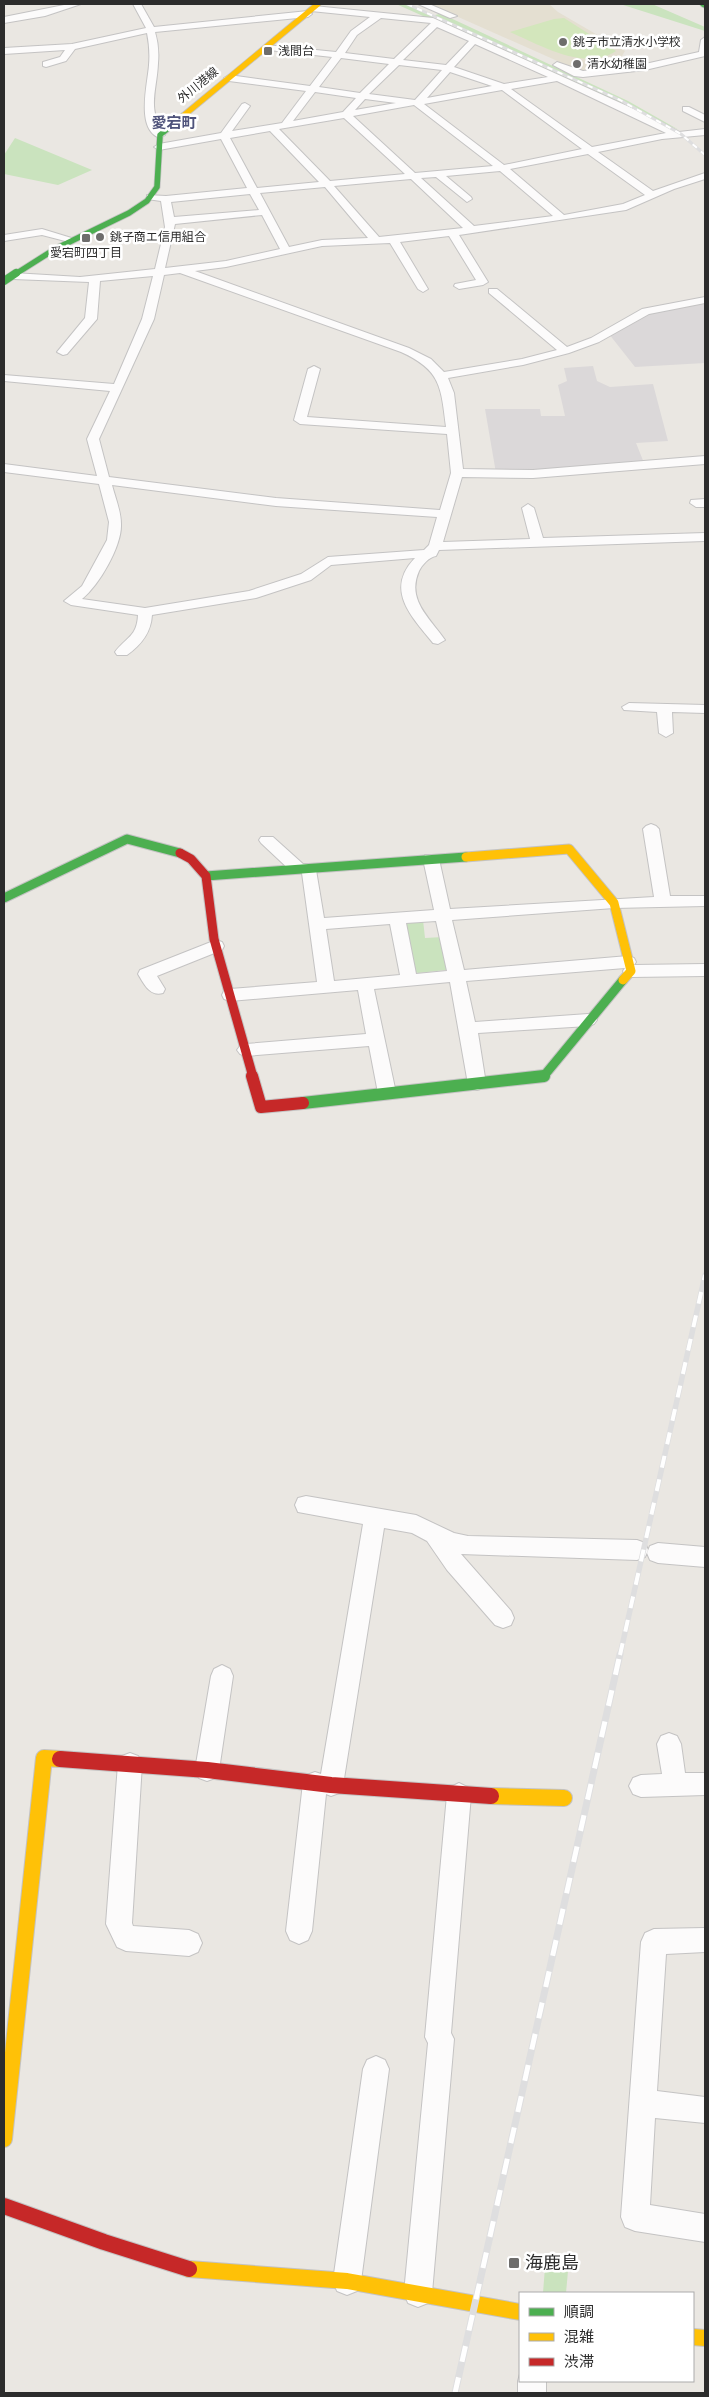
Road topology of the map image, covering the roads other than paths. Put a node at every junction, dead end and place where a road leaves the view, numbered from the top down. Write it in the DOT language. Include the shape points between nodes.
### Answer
graph roads {
  1 [pos="77,4"];
  2 [pos="137,4"];
  3 [pos="422,4"];
  4 [pos="314,7"];
  5 [pos="378,16"];
  6 [pos="4,20"];
  7 [pos="465,22"];
  8 [pos="436,23"];
  9 [pos="150,30"];
  10 [pos="474,40"];
  11 [pos="704,40"];
  12 [pos="72,47"];
  13 [pos="269,47"];
  14 [pos="4,51"];
  15 [pos="337,56"];
  16 [pos="596,60"];
  17 [pos="395,62"];
  18 [pos="550,62"];
  19 [pos="46,64"];
  20 [pos="447,68"];
  21 [pos="606,71"];
  22 [pos="229,78"];
  23 [pos="556,78"];
  24 [pos="504,87"];
  25 [pos="312,89"];
  26 [pos="362,96"];
  27 [pos="417,103"];
  28 [pos="245,106"];
  29 [pos="686,109"];
  30 [pos="346,115"];
  31 [pos="705,119"];
  32 [pos="285,125"];
  33 [pos="273,128"];
  34 [pos="705,132"];
  35 [pos="160,134"];
  36 [pos="676,134"];
  37 [pos="224,136"];
  38 [pos="159,147"];
  39 [pos="589,151"];
  40 [pos="502,168"];
  41 [pos="439,175"];
  42 [pos="705,176"];
  43 [pos="416,177"];
  44 [pos="327,184"];
  45 [pos="254,191"];
  46 [pos="653,196"];
  47 [pos="151,197"];
  48 [pos="166,199"];
  49 [pos="467,199"];
  50 [pos="265,212"];
  51 [pos="562,218"];
  52 [pos="169,221"];
  53 [pos="472,230"];
  54 [pos="452,233"];
  55 [pos="4,238"];
  56 [pos="73,240"];
  57 [pos="393,240"];
  58 [pos="376,241"];
  59 [pos="286,250"];
  60 [pos="180,270"];
  61 [pos="160,272"];
  62 [pos="7,278"];
  63 [pos="95,278"];
  64 [pos="459,286"];
  65 [pos="424,289"];
  66 [pos="494,290"];
  67 [pos="705,300"];
  68 [pos="565,351"];
  69 [pos="63,352"];
  70 [pos="314,368"];
  71 [pos="442,376"];
  72 [pos="4,378"];
  73 [pos="118,388"];
  74 [pos="453,430"];
  75 [pos="705,460"];
  76 [pos="4,468"];
  77 [pos="458,473"];
  78 [pos="103,480"];
  79 [pos="528,508"];
  80 [pos="445,514"];
  81 [pos="705,537"];
  82 [pos="538,544"];
  83 [pos="433,550"];
  84 [pos="145,612"];
  85 [pos="438,640"];
  86 [pos="122,652"];
  87 [pos="629,707"];
  88 [pos="664,708"];
  89 [pos="705,710"];
  90 [pos="666,733"];
  91 [pos="651,829"];
  92 [pos="267,840"];
  93 [pos="432,859"];
  94 [pos="304,868"];
  95 [pos="206,876"];
  96 [pos="4,898"];
  97 [pos="663,901"];
  98 [pos="705,901"];
  99 [pos="614,903"];
  100 [pos="443,915"];
  101 [pos="397,918"];
  102 [pos="317,924"];
  103 [pos="216,946"];
  104 [pos="629,966"];
  105 [pos="705,970"];
  106 [pos="456,976"];
  107 [pos="409,980"];
  108 [pos="365,984"];
  109 [pos="326,987"];
  110 [pos="157,989"];
  111 [pos="230,996"];
  112 [pos="588,1020"];
  113 [pos="468,1028"];
  114 [pos="376,1039"];
  115 [pos="246,1050"];
  116 [pos="477,1084"];
  117 [pos="387,1094"];
  118 [pos="306,1505"];
  119 [pos="375,1516"];
  120 [pos="434,1534"];
  121 [pos="705,1557"];
  122 [pos="503,1618"];
  123 [pos="222,1676"];
  124 [pos="669,1744"];
  125 [pos="130,1764"];
  126 [pos="207,1770"];
  127 [pos="323,1784"];
  128 [pos="675,1784"];
  129 [pos="705,1784"];
  130 [pos="641,1786"];
  131 [pos="459,1795"];
  132 [pos="564,1798"];
  133 [pos="299,1931"];
  134 [pos="705,1940"];
  135 [pos="189,1943"];
  136 [pos="376,2069"];
  137 [pos="643,2103"];
  138 [pos="705,2110"];
  139 [pos="4,2139"];
  140 [pos="4,2206"];
  141 [pos="705,2228"];
  142 [pos="348,2281"];
  143 [pos="418,2293"];
  144 [pos="519,2312"];
  1 -- 6 [label="street"];
  2 -- 9 [label="street" via="145,12"];
  3 -- 7 [label="street"];
  4 -- 5 [label="street"];
  4 -- 9 [label="street"];
  4 -- 13 [label="street, 外川港線"];
  5 -- 8 [label="street"];
  5 -- 15 [label="street" via="355,30"];
  8 -- 10 [label="street"];
  8 -- 17 [label="street"];
  9 -- 12 [label="street"];
  9 -- 35 [label="street" via="154,64 150,82 151,118 154,129"];
  10 -- 20 [label="street"];
  10 -- 23 [label="street"];
  11 -- 21 [label="street" via="703,54 645,67"];
  12 -- 14 [label="street"];
  12 -- 19 [label="street" via="63,59"];
  13 -- 15 [label="street"];
  13 -- 22 [label="street, 外川港線"];
  15 -- 17 [label="street"];
  15 -- 25 [label="street"];
  16 -- 21 [label="street"];
  17 -- 20 [label="street"];
  17 -- 26 [label="street"];
  18 -- 21 [label="street" via="577,74"];
  20 -- 24 [label="street"];
  20 -- 27 [label="street"];
  22 -- 25 [label="street"];
  22 -- 35 [label="street, 外川港線"];
  23 -- 24 [label="street"];
  23 -- 36 [label="street"];
  24 -- 27 [label="street"];
  24 -- 39 [label="street"];
  25 -- 26 [label="street"];
  25 -- 32 [label="street"];
  26 -- 27 [label="street"];
  26 -- 30 [label="street"];
  27 -- 30 [label="street"];
  27 -- 40 [label="street"];
  28 -- 37 [label="street"];
  29 -- 31 [label="street"];
  30 -- 32 [label="street"];
  30 -- 43 [label="street"];
  32 -- 33 [label="street"];
  33 -- 37 [label="street"];
  33 -- 44 [label="street"];
  34 -- 36 [label="street"];
  35 -- 38 [label="street"];
  36 -- 39 [label="street"];
  37 -- 38 [label="street"];
  37 -- 45 [label="street"];
  38 -- 47 [label="street" via="158,182"];
  39 -- 40 [label="street"];
  39 -- 46 [label="street"];
  40 -- 41 [label="street"];
  40 -- 51 [label="street"];
  41 -- 43 [label="street"];
  41 -- 49 [label="street"];
  42 -- 46 [label="street"];
  43 -- 44 [label="street"];
  43 -- 53 [label="street"];
  44 -- 45 [label="street"];
  44 -- 58 [label="street"];
  45 -- 48 [label="street"];
  45 -- 50 [label="street"];
  46 -- 51 [label="street" via="626,207"];
  47 -- 48 [label="street"];
  47 -- 56 [label="street" via="129,213"];
  48 -- 52 [label="street"];
  50 -- 52 [label="street"];
  50 -- 59 [label="street"];
  51 -- 53 [label="street"];
  52 -- 61 [label="street"];
  53 -- 54 [label="street"];
  54 -- 57 [label="street"];
  54 -- 64 [label="street" via="483,282"];
  55 -- 56 [label="street" via="42,232"];
  56 -- 62 [label="street"];
  57 -- 58 [label="street"];
  57 -- 65 [label="street"];
  58 -- 59 [label="street" via="322,243"];
  59 -- 60 [label="street" via="226,264"];
  60 -- 61 [label="street"];
  60 -- 71 [label="street" via="405,350 438,369"];
  61 -- 63 [label="street"];
  61 -- 73 [label="street" via="148,319"];
  62 -- 63 [label="street"];
  63 -- 69 [label="street" via="91,319"];
  66 -- 68 [label="street"];
  67 -- 68 [label="street" via="646,310 595,340"];
  68 -- 71 [label="street"];
  70 -- 74 [label="street" via="300,420"];
  71 -- 74 [label="street"];
  72 -- 73 [label="street"];
  73 -- 78 [label="street" via="93,439"];
  74 -- 77 [label="street"];
  75 -- 77 [label="street" via="533,474"];
  76 -- 78 [label="street"];
  77 -- 80 [label="street"];
  78 -- 80 [label="street" via="276,502"];
  78 -- 84 [label="street" via="115,522 114,540 87,588 71,601"];
  79 -- 82 [label="street"];
  80 -- 83 [label="street"];
  81 -- 82 [label="street"];
  82 -- 83 [label="street"];
  83 -- 84 [label="street" via="328,561 306,577 251,595"];
  83 -- 85 [label="street" via="414,567 407,589 412,608"];
  84 -- 86 [label="street" via="142,634"];
  87 -- 88 [label="street"];
  88 -- 89 [label="street"];
  88 -- 90 [label="street"];
  91 -- 97 [label="street"];
  92 -- 94 [label="street"];
  93 -- 94 [label="street"];
  93 -- 99 [label="street" via="569,849"];
  93 -- 100 [label="street"];
  94 -- 95 [label="street"];
  94 -- 102 [label="street"];
  95 -- 96 [label="street" via="191,859 176,851 127,839"];
  95 -- 103 [label="street"];
  97 -- 98 [label="street"];
  97 -- 99 [label="street"];
  99 -- 100 [label="street"];
  99 -- 104 [label="street"];
  100 -- 101 [label="street"];
  100 -- 106 [label="street"];
  101 -- 102 [label="street"];
  101 -- 107 [label="street"];
  102 -- 109 [label="street"];
  103 -- 110 [label="street" via="146,974"];
  103 -- 111 [label="street"];
  104 -- 105 [label="street"];
  104 -- 106 [label="street"];
  104 -- 112 [label="street"];
  106 -- 107 [label="street"];
  106 -- 113 [label="street"];
  107 -- 108 [label="street"];
  108 -- 109 [label="street"];
  108 -- 114 [label="street"];
  109 -- 111 [label="street"];
  111 -- 115 [label="street"];
  112 -- 113 [label="street"];
  112 -- 116 [label="street" via="542,1077"];
  113 -- 116 [label="street"];
  114 -- 115 [label="street"];
  114 -- 117 [label="street"];
  115 -- 117 [label="street" via="261,1107"];
  116 -- 117 [label="street"];
  118 -- 119 [label="street"];
  119 -- 120 [label="street" via="416,1524"];
  119 -- 127 [label="street"];
  120 -- 121 [label="street" via="468,1546 647,1551"];
  120 -- 122 [label="street"];
  123 -- 126 [label="street"];
  124 -- 128 [label="street"];
  125 -- 126 [label="street"];
  125 -- 135 [label="street" via="120,1924 126,1938"];
  125 -- 139 [label="street" via="44,1758"];
  126 -- 127 [label="street"];
  127 -- 131 [label="street"];
  127 -- 133 [label="street"];
  128 -- 129 [label="street"];
  128 -- 130 [label="street"];
  131 -- 132 [label="street"];
  131 -- 143 [label="street"];
  134 -- 137 [label="street" via="654,1942"];
  136 -- 142 [label="street"];
  137 -- 138 [label="street"];
  137 -- 141 [label="street" via="635,2217"];
  140 -- 142 [label="street" via="190,2269"];
  142 -- 143 [label="street"];
  143 -- 144 [label="street"];
}
